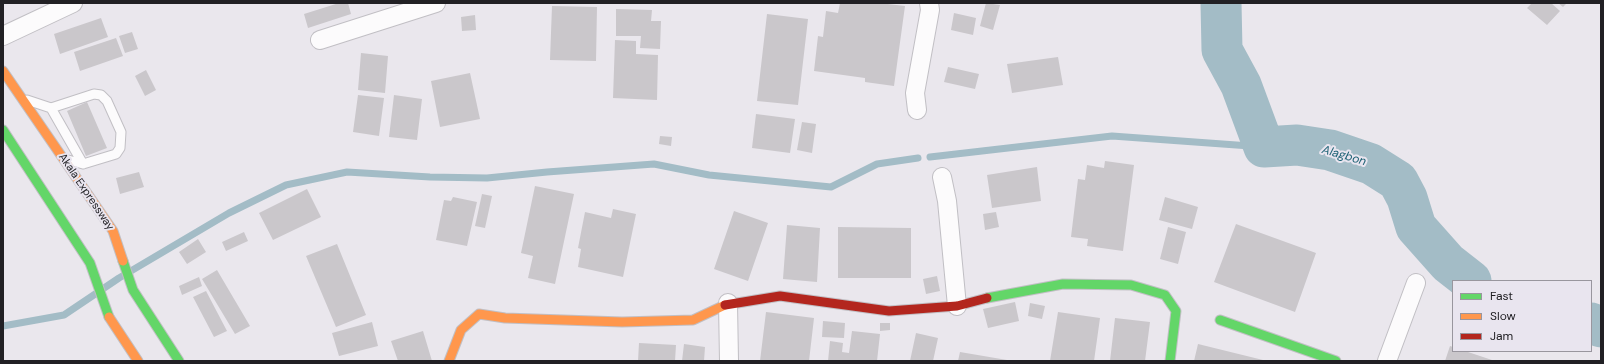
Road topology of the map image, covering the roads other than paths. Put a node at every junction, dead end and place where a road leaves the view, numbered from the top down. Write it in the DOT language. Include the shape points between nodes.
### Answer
graph roads {
  1 [pos="73,3"];
  2 [pos="436,3"];
  3 [pos="929,3"];
  4 [pos="3,36"];
  5 [pos="320,40"];
  6 [pos="3,71"];
  7 [pos="22,98"];
  8 [pos="51,108"];
  9 [pos="917,110"];
  10 [pos="3,130"];
  11 [pos="64,160"];
  12 [pos="83,164"];
  13 [pos="942,177"];
  14 [pos="1416,283"];
  15 [pos="728,303"];
  16 [pos="957,306"];
  17 [pos="1220,320"];
  18 [pos="138,361"];
  19 [pos="180,361"];
  20 [pos="449,361"];
  21 [pos="729,361"];
  22 [pos="1170,361"];
  23 [pos="1336,361"];
  24 [pos="1387,361"];
  1 -- 4 [label="street"];
  2 -- 5 [label="street"];
  3 -- 9 [label="street" via="930,10 915,92"];
  6 -- 7 [label="street, Akala Expressway"];
  7 -- 8 [label="lane"];
  7 -- 11 [label="street, Akala Expressway"];
  8 -- 12 [label="lane"];
  8 -- 12 [label="lane" via="94,94 101,95 107,101 121,132 120,148 116,154"];
  10 -- 18 [label="street" via="90,263 109,318"];
  11 -- 12 [label="lane"];
  11 -- 19 [label="street, Akala Expressway" via="113,231 133,290"];
  13 -- 16 [label="street" via="947,201"];
  14 -- 24 [label="street"];
  15 -- 16 [label="street" via="780,296 889,311"];
  15 -- 20 [label="street" via="693,320 614,322 505,318 479,314 461,330"];
  15 -- 21 [label="street"];
  16 -- 22 [label="street" via="998,295 1063,284 1131,285 1165,295 1176,311"];
  17 -- 23 [label="street"];
}
